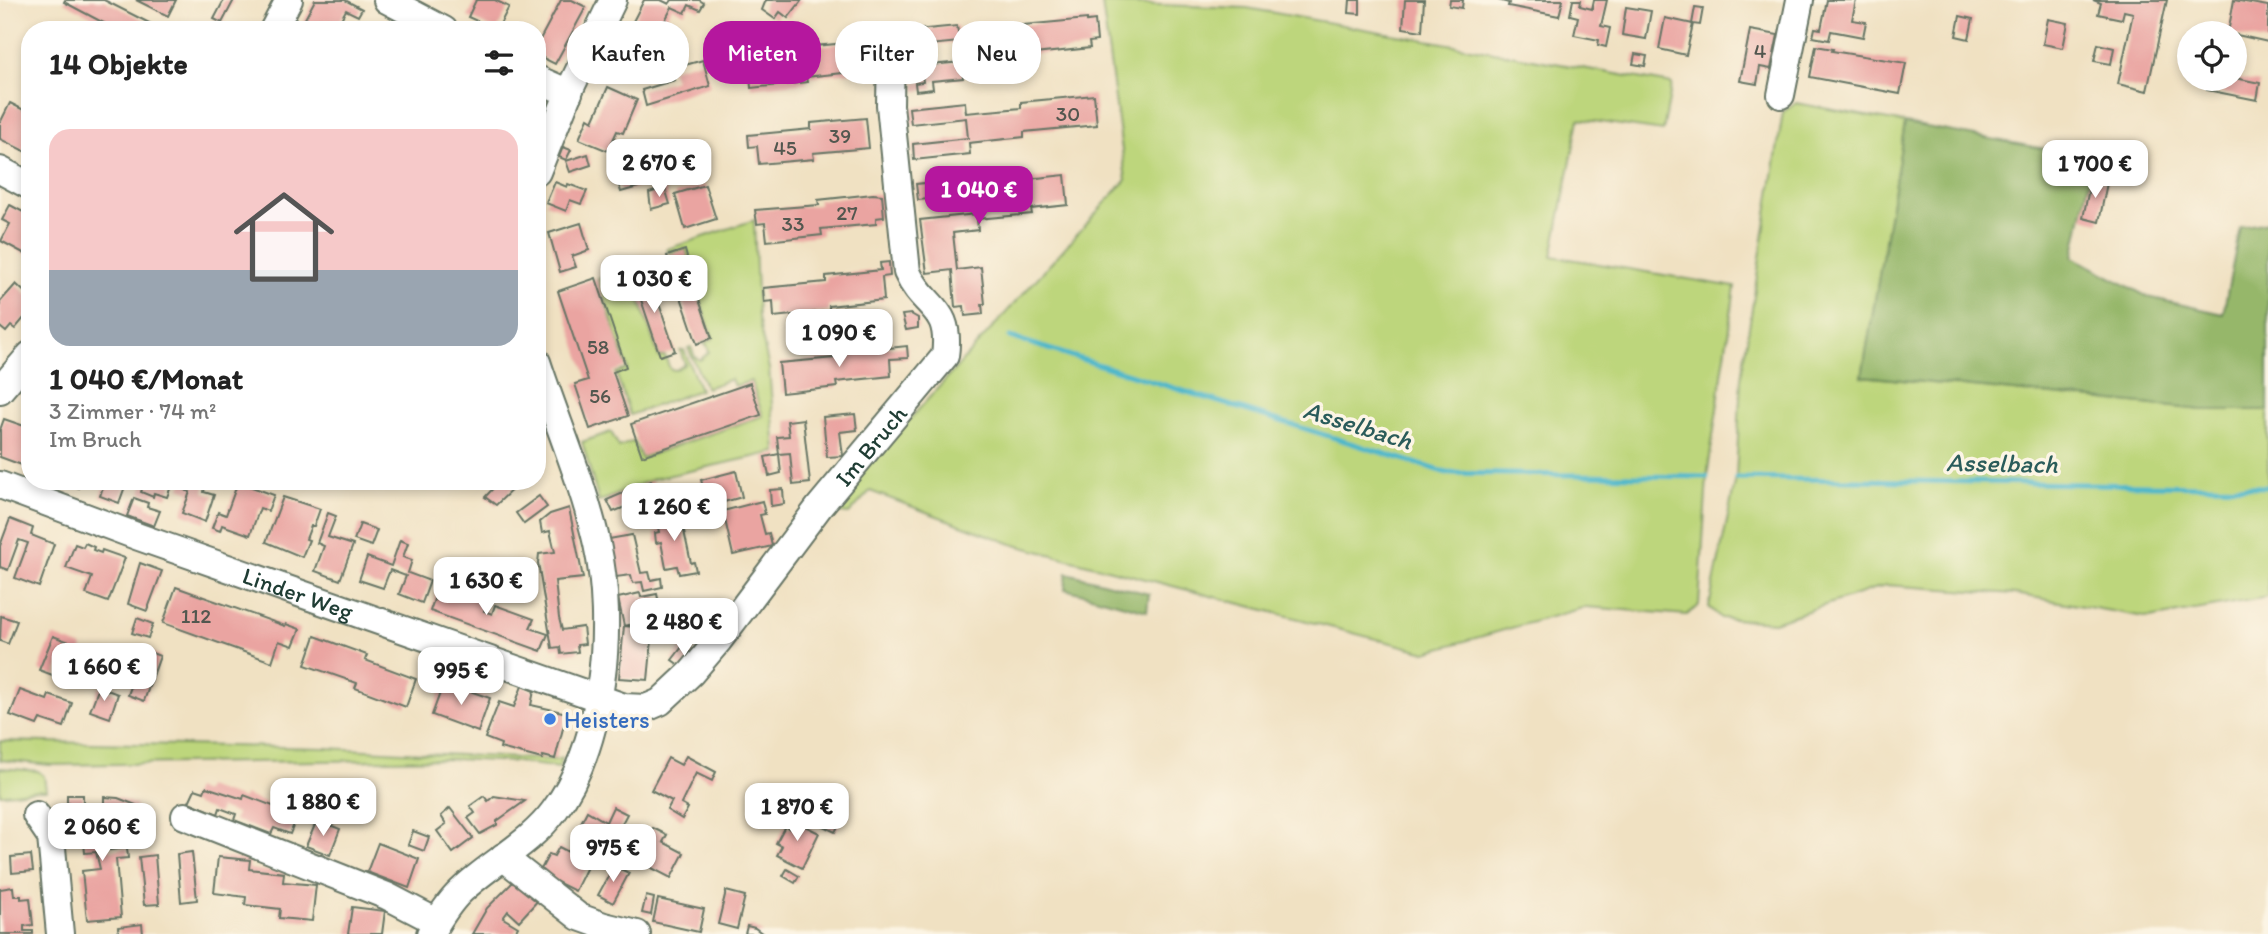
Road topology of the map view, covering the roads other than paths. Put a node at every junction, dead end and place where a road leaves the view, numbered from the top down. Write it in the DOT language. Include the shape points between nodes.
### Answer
graph roads {
  1 [pos="289,0"];
  2 [pos="387,0"];
  3 [pos="613,0"];
  4 [pos="1800,0"];
  5 [pos="278,21"];
  6 [pos="427,21"];
  7 [pos="546,83"];
  8 [pos="890,84"];
  9 [pos="569,93"];
  10 [pos="1781,95"];
  11 [pos="546,150"];
  12 [pos="0,170"];
  13 [pos="21,181"];
  14 [pos="21,366"];
  15 [pos="546,388"];
  16 [pos="0,390"];
  17 [pos="0,485"];
  18 [pos="598,697"];
  19 [pos="36,814"];
  20 [pos="185,816"];
  21 [pos="503,857"];
  22 [pos="433,928"];
  23 [pos="60,934"];
  24 [pos="638,934"];
  1 -- 5 [label="street"];
  2 -- 6 [label="street"];
  3 -- 9 [label="street"];
  4 -- 10 [label="street"];
  7 -- 9 [label="street"];
  8 -- 18 [label="street, Im Bruch" via="906,272 913,287 945,323 945,356 681,683 646,708 624,707"];
  9 -- 11 [label="street"];
  12 -- 13 [label="street"];
  14 -- 16 [label="street"];
  15 -- 18 [label="street" via="598,547 604,633"];
  17 -- 18 [label="street, Linder Weg"];
  18 -- 21 [label="street" via="587,746 562,799 533,833"];
  19 -- 23 [label="street" via="51,837"];
  20 -- 22 [label="street" via="387,896"];
  21 -- 22 [label="street" via="461,891"];
  21 -- 24 [label="street" via="579,917"];
}
